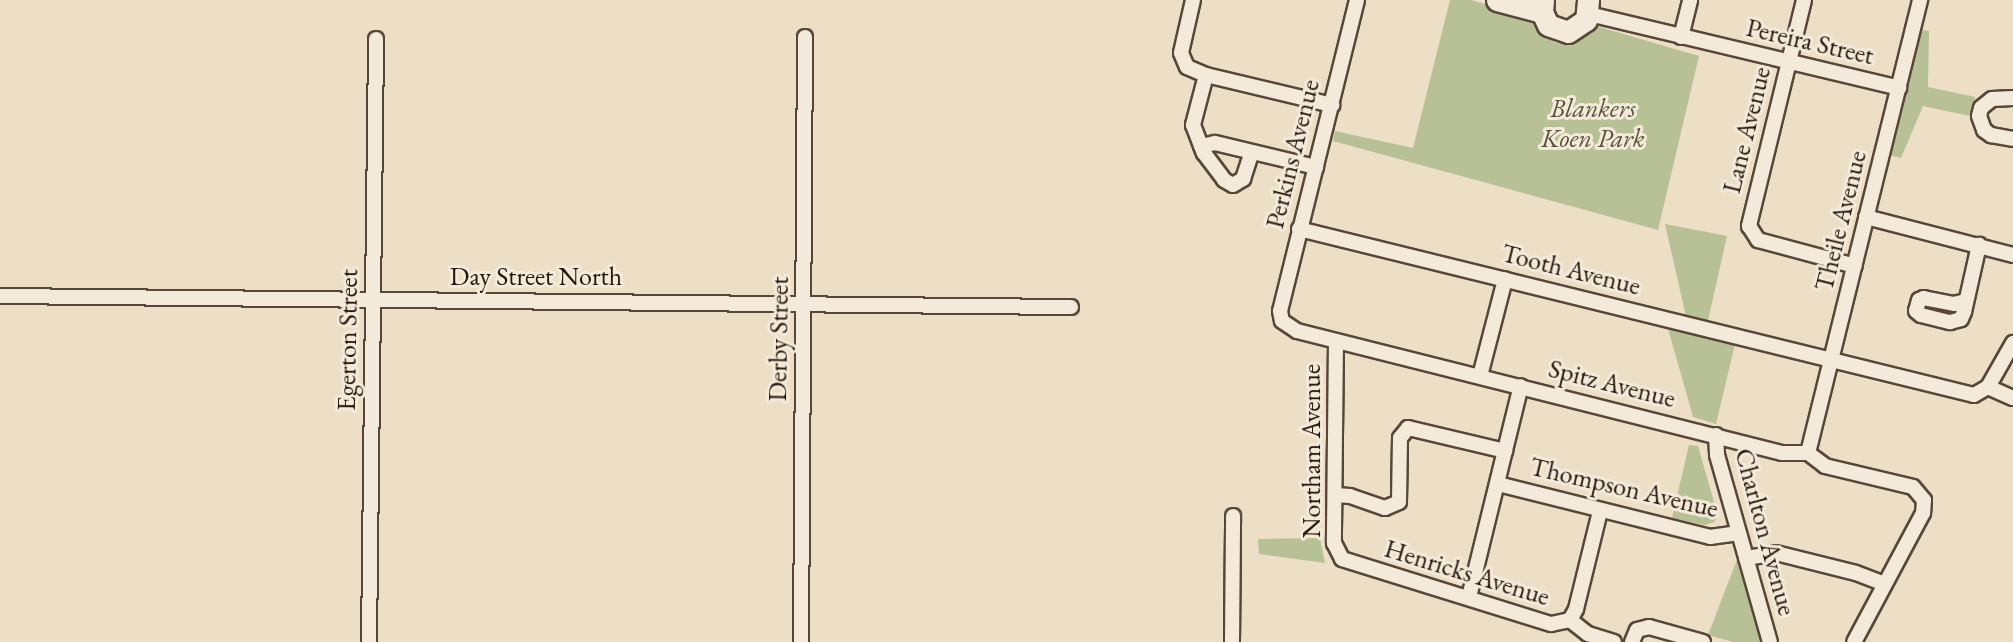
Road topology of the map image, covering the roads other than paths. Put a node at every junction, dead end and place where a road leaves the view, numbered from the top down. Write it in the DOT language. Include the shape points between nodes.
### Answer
graph roads {
  1 [pos="1193,0"];
  2 [pos="1357,0"];
  3 [pos="1497,0"];
  4 [pos="1690,0"];
  5 [pos="1804,0"];
  6 [pos="1920,0"];
  7 [pos="1542,6"];
  8 [pos="1588,7"];
  9 [pos="805,37"];
  10 [pos="1681,37"];
  11 [pos="376,39"];
  12 [pos="1788,63"];
  13 [pos="1206,75"];
  14 [pos="1899,88"];
  15 [pos="2013,98"];
  16 [pos="1332,105"];
  17 [pos="2013,139"];
  18 [pos="1201,146"];
  19 [pos="1252,152"];
  20 [pos="1316,167"];
  21 [pos="1866,217"];
  22 [pos="1299,229"];
  23 [pos="1979,245"];
  24 [pos="2013,255"];
  25 [pos="1855,265"];
  26 [pos="1505,279"];
  27 [pos="0,296"];
  28 [pos="373,300"];
  29 [pos="1966,301"];
  30 [pos="804,303"];
  31 [pos="1071,307"];
  32 [pos="1282,321"];
  33 [pos="1336,341"];
  34 [pos="2013,343"];
  35 [pos="1831,360"];
  36 [pos="1480,376"];
  37 [pos="1521,386"];
  38 [pos="1988,387"];
  39 [pos="2013,398"];
  40 [pos="1716,435"];
  41 [pos="1505,451"];
  42 [pos="1808,453"];
  43 [pos="1498,484"];
  44 [pos="1335,495"];
  45 [pos="1601,511"];
  46 [pos="1233,516"];
  47 [pos="1739,533"];
  48 [pos="1746,558"];
  49 [pos="1342,559"];
  50 [pos="1884,584"];
  51 [pos="1469,597"];
  52 [pos="1570,620"];
  53 [pos="1682,639"];
  54 [pos="369,642"];
  55 [pos="801,642"];
  56 [pos="1232,642"];
  57 [pos="1614,642"];
  58 [pos="1632,642"];
  59 [pos="1703,642"];
  60 [pos="1770,642"];
  61 [pos="1854,642"];
  1 -- 13 [label="street" via="1182,59 1191,70"];
  2 -- 16 [label="street, Perkins Avenue"];
  3 -- 7 [label="street"];
  4 -- 10 [label="street"];
  5 -- 12 [label="street, Lane Avenue"];
  6 -- 14 [label="street, Theile Avenue"];
  7 -- 8 [label="street" via="1548,25 1561,32 1575,30"];
  8 -- 10 [label="street, Pereira Street"];
  9 -- 30 [label="street, Derby Street"];
  10 -- 12 [label="street, Pereira Street"];
  11 -- 28 [label="street, Egerton Street"];
  12 -- 14 [label="street, Pereira Street"];
  12 -- 25 [label="street, Lane Avenue" via="1750,219 1751,232 1758,240"];
  13 -- 16 [label="street"];
  13 -- 18 [label="street" via="1193,125"];
  14 -- 21 [label="street, Theile Avenue"];
  15 -- 17 [label="street" via="1992,99 1979,116 1991,135"];
  16 -- 20 [label="street, Perkins Avenue"];
  18 -- 19 [label="street" via="1215,143"];
  18 -- 19 [label="street" via="1224,180 1233,185 1243,178"];
  19 -- 20 [label="street"];
  20 -- 22 [label="street, Perkins Avenue"];
  21 -- 23 [label="street"];
  21 -- 25 [label="street, Theile Avenue"];
  22 -- 26 [label="street, Tooth Avenue"];
  22 -- 32 [label="street, Perkins Avenue" via="1280,311"];
  23 -- 24 [label="street"];
  23 -- 29 [label="street"];
  25 -- 35 [label="street, Theile Avenue"];
  26 -- 35 [label="street, Tooth Avenue"];
  26 -- 36 [label="street"];
  27 -- 28 [label="street, Day Street North"];
  28 -- 30 [label="street, Day Street North"];
  28 -- 54 [label="street, Egerton Street"];
  30 -- 31 [label="street, Day Street North"];
  30 -- 55 [label="street, Derby Street"];
  32 -- 33 [label="street, Spitz Avenue" via="1291,329"];
  33 -- 36 [label="street, Spitz Avenue"];
  33 -- 44 [label="street, Northam Avenue"];
  34 -- 38 [label="street"];
  35 -- 38 [label="street, Tooth Avenue" via="1974,395"];
  35 -- 42 [label="street, Theile Avenue"];
  36 -- 37 [label="street, Spitz Avenue"];
  37 -- 40 [label="street, Spitz Avenue"];
  37 -- 41 [label="street"];
  38 -- 39 [label="street"];
  40 -- 42 [label="street, Spitz Avenue" via="1782,453"];
  40 -- 47 [label="street, Charlton Avenue" via="1717,455"];
  41 -- 43 [label="street"];
  41 -- 44 [label="street" via="1408,428 1400,438 1399,502 1385,508"];
  42 -- 50 [label="street, Spitz Avenue" via="1825,466 1913,487 1924,500 1923,513"];
  43 -- 45 [label="street, Thompson Avenue"];
  43 -- 51 [label="street"];
  44 -- 49 [label="street, Northam Avenue" via="1334,543"];
  45 -- 47 [label="street, Thompson Avenue" via="1710,537"];
  45 -- 52 [label="street"];
  46 -- 56 [label="street"];
  47 -- 48 [label="street, Charlton Avenue"];
  48 -- 50 [label="street" via="1776,553"];
  48 -- 60 [label="street, Charlton Avenue"];
  49 -- 51 [label="street, Henricks Avenue"];
  50 -- 61 [label="street"];
  51 -- 52 [label="street, Henricks Avenue" via="1551,624"];
  52 -- 57 [label="street, Henricks Avenue" via="1588,634"];
  53 -- 58 [label="street" via="1641,627"];
  53 -- 59 [label="street"];
}
